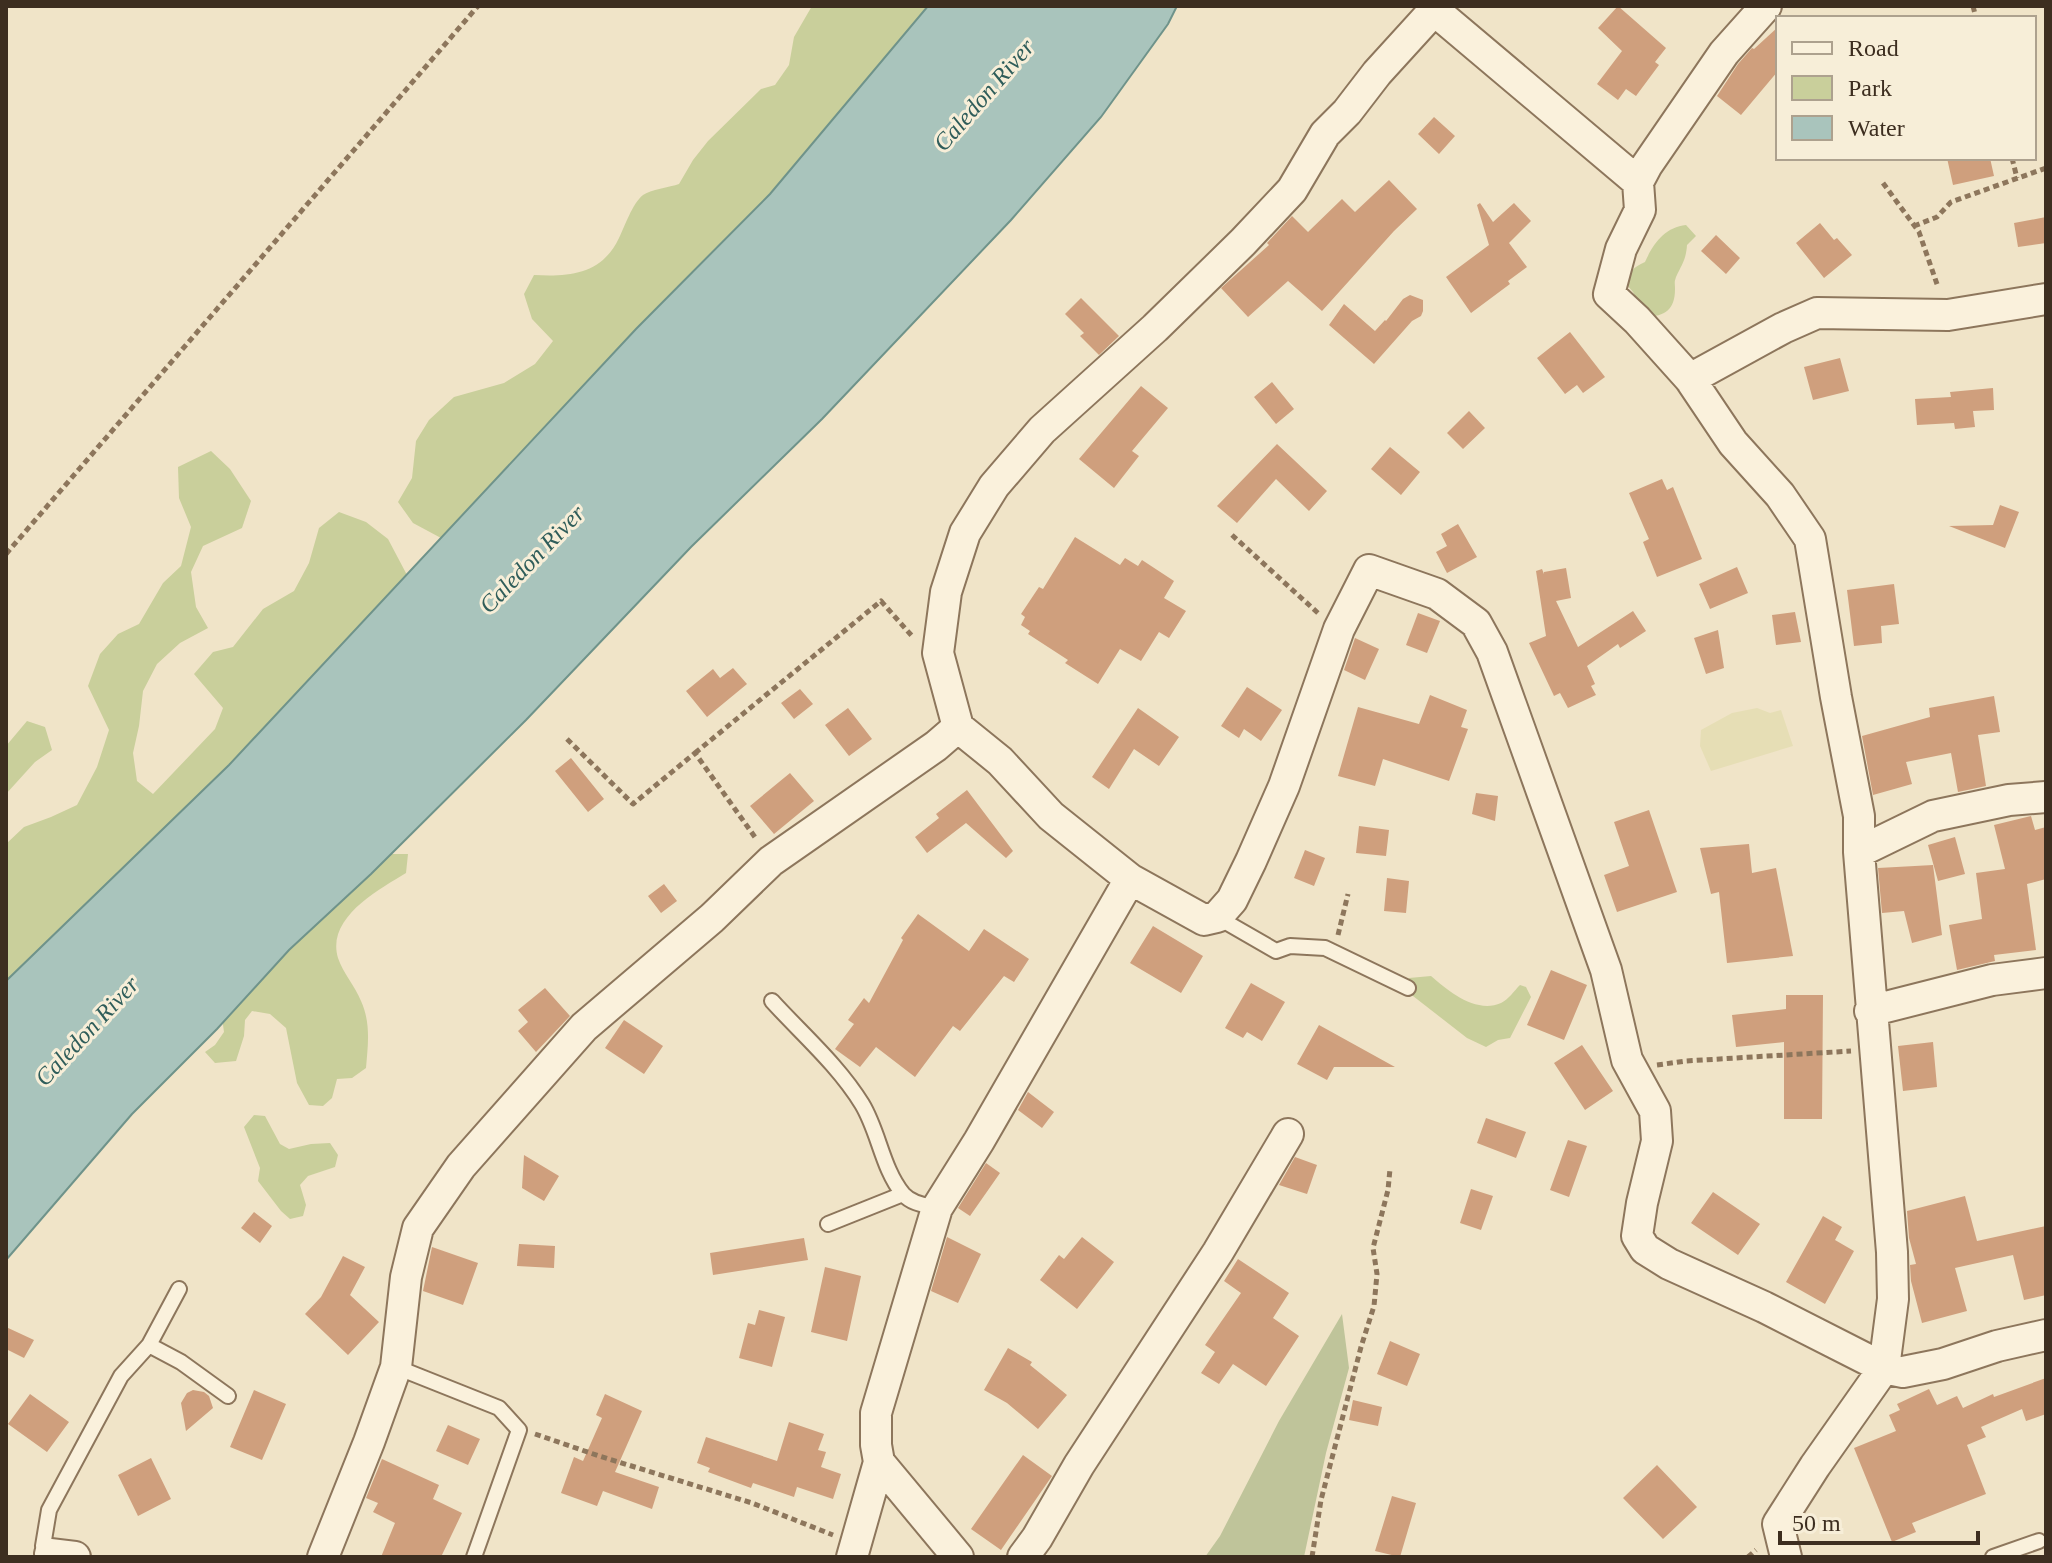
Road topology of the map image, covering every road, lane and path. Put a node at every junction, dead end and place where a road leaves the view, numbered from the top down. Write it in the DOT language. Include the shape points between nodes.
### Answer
graph roads {
  1 [pos="478,6"];
  2 [pos="1766,6"];
  3 [pos="1436,8"];
  4 [pos="2012,160"];
  5 [pos="2046,168"];
  6 [pos="2017,178"];
  7 [pos="1638,182"];
  8 [pos="1883,183"];
  9 [pos="1914,226"];
  10 [pos="2046,299"];
  11 [pos="1948,315"];
  12 [pos="1690,379"];
  13 [pos="1232,535"];
  14 [pos="6,554"];
  15 [pos="1339,629"];
  16 [pos="938,653"];
  17 [pos="958,727"];
  18 [pos="567,739"];
  19 [pos="695,753"];
  20 [pos="2046,797"];
  21 [pos="1859,852"];
  22 [pos="771,861"];
  23 [pos="1130,879"];
  24 [pos="1348,894"];
  25 [pos="1217,917"];
  26 [pos="1334,952"];
  27 [pos="2046,973"];
  28 [pos="1408,988"];
  29 [pos="772,1001"];
  30 [pos="1870,1011"];
  31 [pos="1875,1050"];
  32 [pos="1634,1073"];
  33 [pos="1288,1134"];
  34 [pos="1390,1169"];
  35 [pos="903,1194"];
  36 [pos="937,1208"];
  37 [pos="828,1224"];
  38 [pos="179,1289"];
  39 [pos="2046,1335"];
  40 [pos="149,1345"];
  41 [pos="396,1367"];
  42 [pos="1884,1368"];
  43 [pos="228,1396"];
  44 [pos="519,1430"];
  45 [pos="879,1462"];
  46 [pos="2039,1541"];
  47 [pos="854,1550"];
  48 [pos="57,1556"];
  49 [pos="323,1557"];
  50 [pos="474,1557"];
  51 [pos="958,1557"];
  52 [pos="1023,1557"];
  53 [pos="1312,1557"];
  54 [pos="1786,1557"];
  55 [pos="1993,1557"];
  1 -- 14 [label="path"];
  2 -- 7 [label="street" via="1724,53"];
  3 -- 7 [label="street"];
  3 -- 16 [label="street" via="1325,134 1292,190 1155,328 1042,430 994,486 965,533 946,592"];
  4 -- 6 [label="path"];
  5 -- 6 [label="path"];
  6 -- 9 [label="path" via="1951,202 1937,217"];
  7 -- 12 [label="street" via="1640,210 1621,249 1609,294"];
  8 -- 9 [label="path"];
  9 -- 11 [label="path"];
  10 -- 11 [label="street"];
  11 -- 12 [label="street" via="1817,313"];
  12 -- 21 [label="street" via="1810,539 1859,816"];
  13 -- 15 [label="path"];
  15 -- 25 [label="street" via="1284,786 1232,900"];
  15 -- 32 [label="street" via="1369,570 1437,594 1476,623 1492,652 1601,956"];
  16 -- 17 [label="street"];
  16 -- 19 [label="path" via="924,649 881,601"];
  17 -- 22 [label="street"];
  17 -- 23 [label="street" via="1000,761 1051,816"];
  18 -- 19 [label="path" via="633,804"];
  19 -- 22 [label="path"];
  20 -- 21 [label="street" via="1933,816"];
  21 -- 30 [label="street"];
  22 -- 41 [label="street" via="584,1027 461,1166 418,1228 406,1277"];
  23 -- 25 [label="street" via="1204,920"];
  23 -- 36 [label="street"];
  24 -- 26 [label="path"];
  25 -- 26 [label="lane" via="1276,951 1290,946"];
  26 -- 28 [label="lane"];
  27 -- 30 [label="street" via="1992,980"];
  29 -- 35 [label="lane" via="845,1079"];
  30 -- 31 [label="street"];
  31 -- 32 [label="path" via="1686,1061"];
  31 -- 42 [label="street" via="1892,1252 1893,1299"];
  32 -- 42 [label="street" via="1655,1111 1657,1141 1637,1236 1645,1249"];
  33 -- 52 [label="street"];
  34 -- 53 [label="path" via="1373,1248 1374,1306 1321,1500"];
  35 -- 36 [label="lane"];
  35 -- 37 [label="lane"];
  36 -- 45 [label="street" via="876,1413"];
  38 -- 40 [label="lane"];
  39 -- 42 [label="street" via="1943,1364 1903,1372"];
  40 -- 43 [label="lane"];
  40 -- 48 [label="lane" via="121,1376 49,1510 43,1546"];
  41 -- 44 [label="lane" via="499,1408"];
  41 -- 49 [label="street"];
  42 -- 54 [label="street" via="1778,1524"];
  44 -- 47 [label="path" via="752,1503"];
  44 -- 50 [label="lane"];
  45 -- 47 [label="street"];
  45 -- 51 [label="street"];
  46 -- 55 [label="lane"];
}
